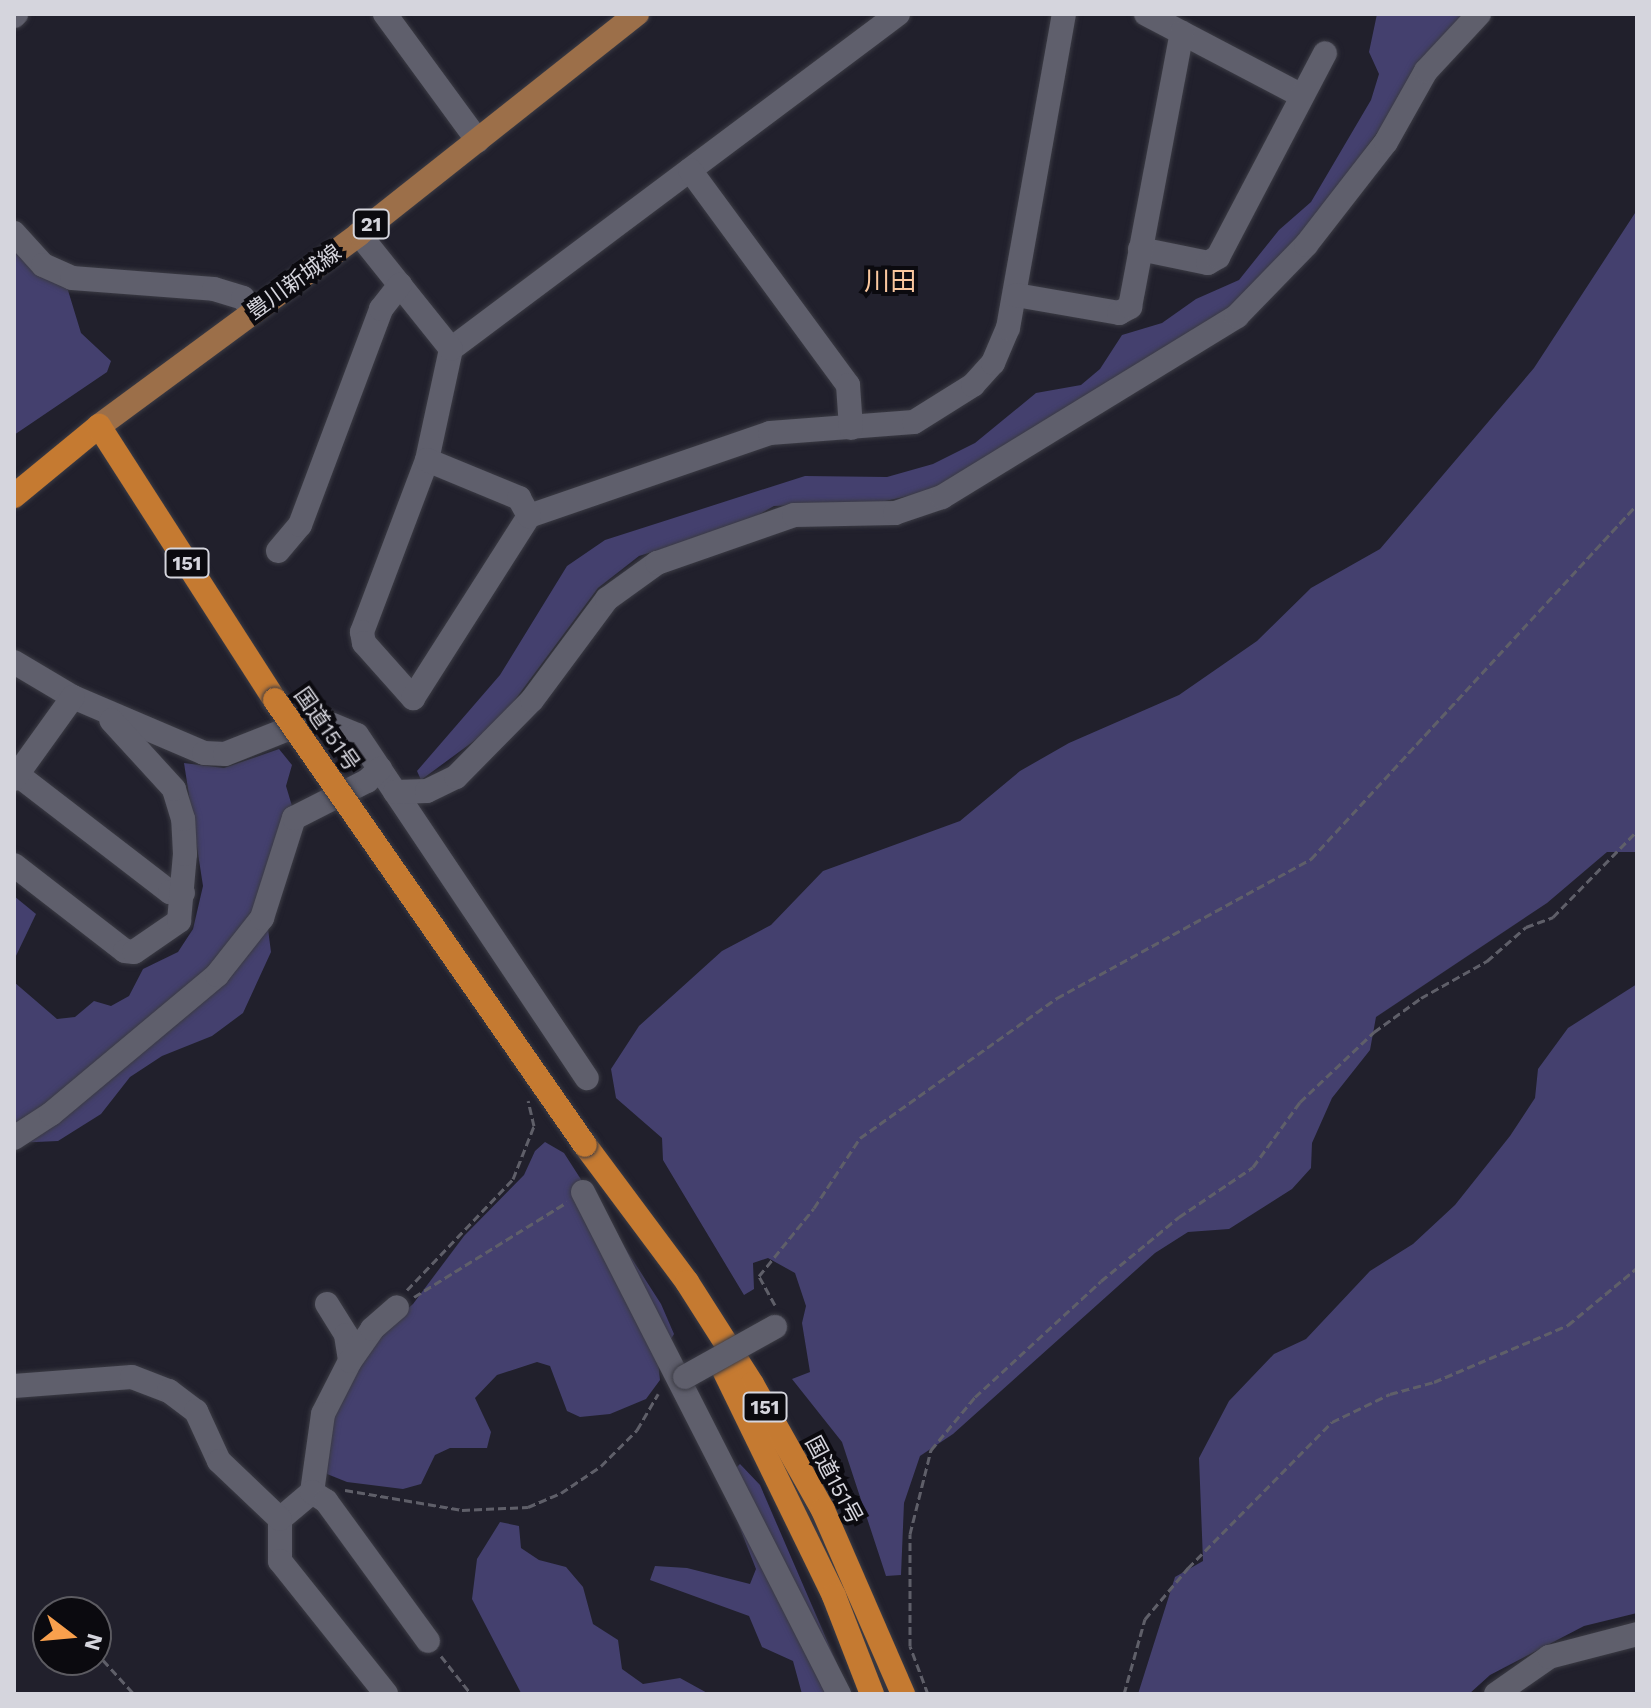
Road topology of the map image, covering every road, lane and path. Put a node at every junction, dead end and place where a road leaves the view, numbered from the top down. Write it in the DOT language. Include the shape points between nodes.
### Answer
graph roads {
  1 [pos="385,14"];
  2 [pos="637,14"];
  3 [pos="898,14"];
  4 [pos="1064,14"];
  5 [pos="1146,14"];
  6 [pos="1479,14"];
  7 [pos="1182,33"];
  8 [pos="1325,53"];
  9 [pos="1302,96"];
  10 [pos="478,141"];
  11 [pos="690,170"];
  12 [pos="14,233"];
  13 [pos="359,234"];
  14 [pos="1140,249"];
  15 [pos="400,285"];
  16 [pos="1016,295"];
  17 [pos="254,311"];
  18 [pos="451,349"];
  19 [pos="99,426"];
  20 [pos="851,428"];
  21 [pos="427,460"];
  22 [pos="14,496"];
  23 [pos="1637,504"];
  24 [pos="529,516"];
  25 [pos="278,551"];
  26 [pos="14,662"];
  27 [pos="73,697"];
  28 [pos="110,714"];
  29 [pos="380,769"];
  30 [pos="15,775"];
  31 [pos="395,792"];
  32 [pos="1637,831"];
  33 [pos="14,865"];
  34 [pos="183,893"];
  35 [pos="587,1078"];
  36 [pos="527,1097"];
  37 [pos="14,1138"];
  38 [pos="585,1145"];
  39 [pos="583,1192"];
  40 [pos="1637,1268"];
  41 [pos="327,1304"];
  42 [pos="397,1307"];
  43 [pos="775,1327"];
  44 [pos="350,1361"];
  45 [pos="673,1385"];
  46 [pos="14,1386"];
  47 [pos="314,1488"];
  48 [pos="280,1519"];
  49 [pos="1637,1634"];
  50 [pos="428,1641"];
  51 [pos="112,1670"];
  52 [pos="134,1694"];
  53 [pos="386,1694"];
  54 [pos="471,1694"];
  55 [pos="839,1694"];
  56 [pos="872,1694"];
  57 [pos="903,1694"];
  58 [pos="928,1694"];
  59 [pos="1124,1694"];
  60 [pos="1496,1694"];
  1 -- 10 [label="street"];
  2 -- 10 [label="main road, 豊川新城線 / 21"];
  3 -- 11 [label="street"];
  4 -- 16 [label="street"];
  5 -- 7 [label="street"];
  6 -- 31 [label="street" via="1426,71 1386,142 1306,245 1237,316 942,497 895,513 794,515 657,563 607,599 532,700 467,767 437,788"];
  7 -- 9 [label="street"];
  7 -- 14 [label="street"];
  8 -- 9 [label="street"];
  9 -- 14 [label="street" via="1218,257 1208,263"];
  10 -- 13 [label="main road, 豊川新城線 / 21"];
  11 -- 18 [label="street"];
  11 -- 20 [label="street" via="848,385"];
  12 -- 17 [label="street" via="43,265 72,278 214,289 243,298"];
  13 -- 15 [label="street"];
  13 -- 17 [label="main road, 豊川新城線 / 21"];
  14 -- 16 [label="street" via="1130,307 1119,313"];
  15 -- 18 [label="street"];
  15 -- 25 [label="street" via="381,309 300,525"];
  16 -- 20 [label="street" via="993,363 973,385 914,422"];
  17 -- 19 [label="main road, 豊川新城線 / 21"];
  18 -- 21 [label="street"];
  19 -- 22 [label="highway"];
  19 -- 38 [label="highway, 国道151号 / 151, bridge" via="275,700"];
  20 -- 24 [label="street" via="770,433"];
  21 -- 24 [label="street" via="519,498"];
  21 -- 24 [label="street" via="362,632 364,643 413,698"];
  23 -- 43 [label="path" via="1311,859 1057,998 860,1138 814,1208 759,1276 783,1321"];
  26 -- 27 [label="street"];
  27 -- 28 [label="street"];
  27 -- 30 [label="street"];
  28 -- 29 [label="street" via="204,753 225,754 316,718 357,735"];
  28 -- 34 [label="street" via="111,723 174,789 183,819"];
  29 -- 31 [label="street"];
  29 -- 37 [label="street" via="294,818 262,918 217,975 51,1114"];
  30 -- 34 [label="street" via="170,892"];
  31 -- 35 [label="street"];
  32 -- 58 [label="path" via="1553,917 1526,927 1487,961 1374,1032 1300,1102 1253,1167 1179,1217 1101,1281 975,1397 931,1450 910,1534 910,1646"];
  33 -- 34 [label="street" via="134,952 179,921"];
  36 -- 42 [label="path" via="534,1126 513,1179 441,1249"];
  38 -- 56 [label="highway, 国道151号 / 151" via="736,1390 834,1596"];
  38 -- 57 [label="highway, 国道151号 / 151" via="687,1282 752,1384 823,1510"];
  39 -- 42 [label="path"];
  39 -- 45 [label="street" via="630,1277"];
  40 -- 59 [label="path" via="1568,1325 1332,1422 1145,1619"];
  41 -- 44 [label="street" via="346,1335"];
  42 -- 44 [label="street" via="372,1329"];
  43 -- 45 [label="street, bridge"];
  44 -- 47 [label="street" via="323,1414 315,1445"];
  45 -- 47 [label="path" via="601,1466 528,1507 462,1510"];
  45 -- 55 [label="street" via="773,1558"];
  46 -- 48 [label="street" via="132,1377 169,1391 196,1411 219,1461"];
  47 -- 48 [label="street"];
  47 -- 50 [label="street"];
  48 -- 53 [label="street" via="280,1561 287,1573"];
  49 -- 60 [label="street" via="1549,1657"];
  50 -- 54 [label="path"];
  51 -- 52 [label="path"];
}
